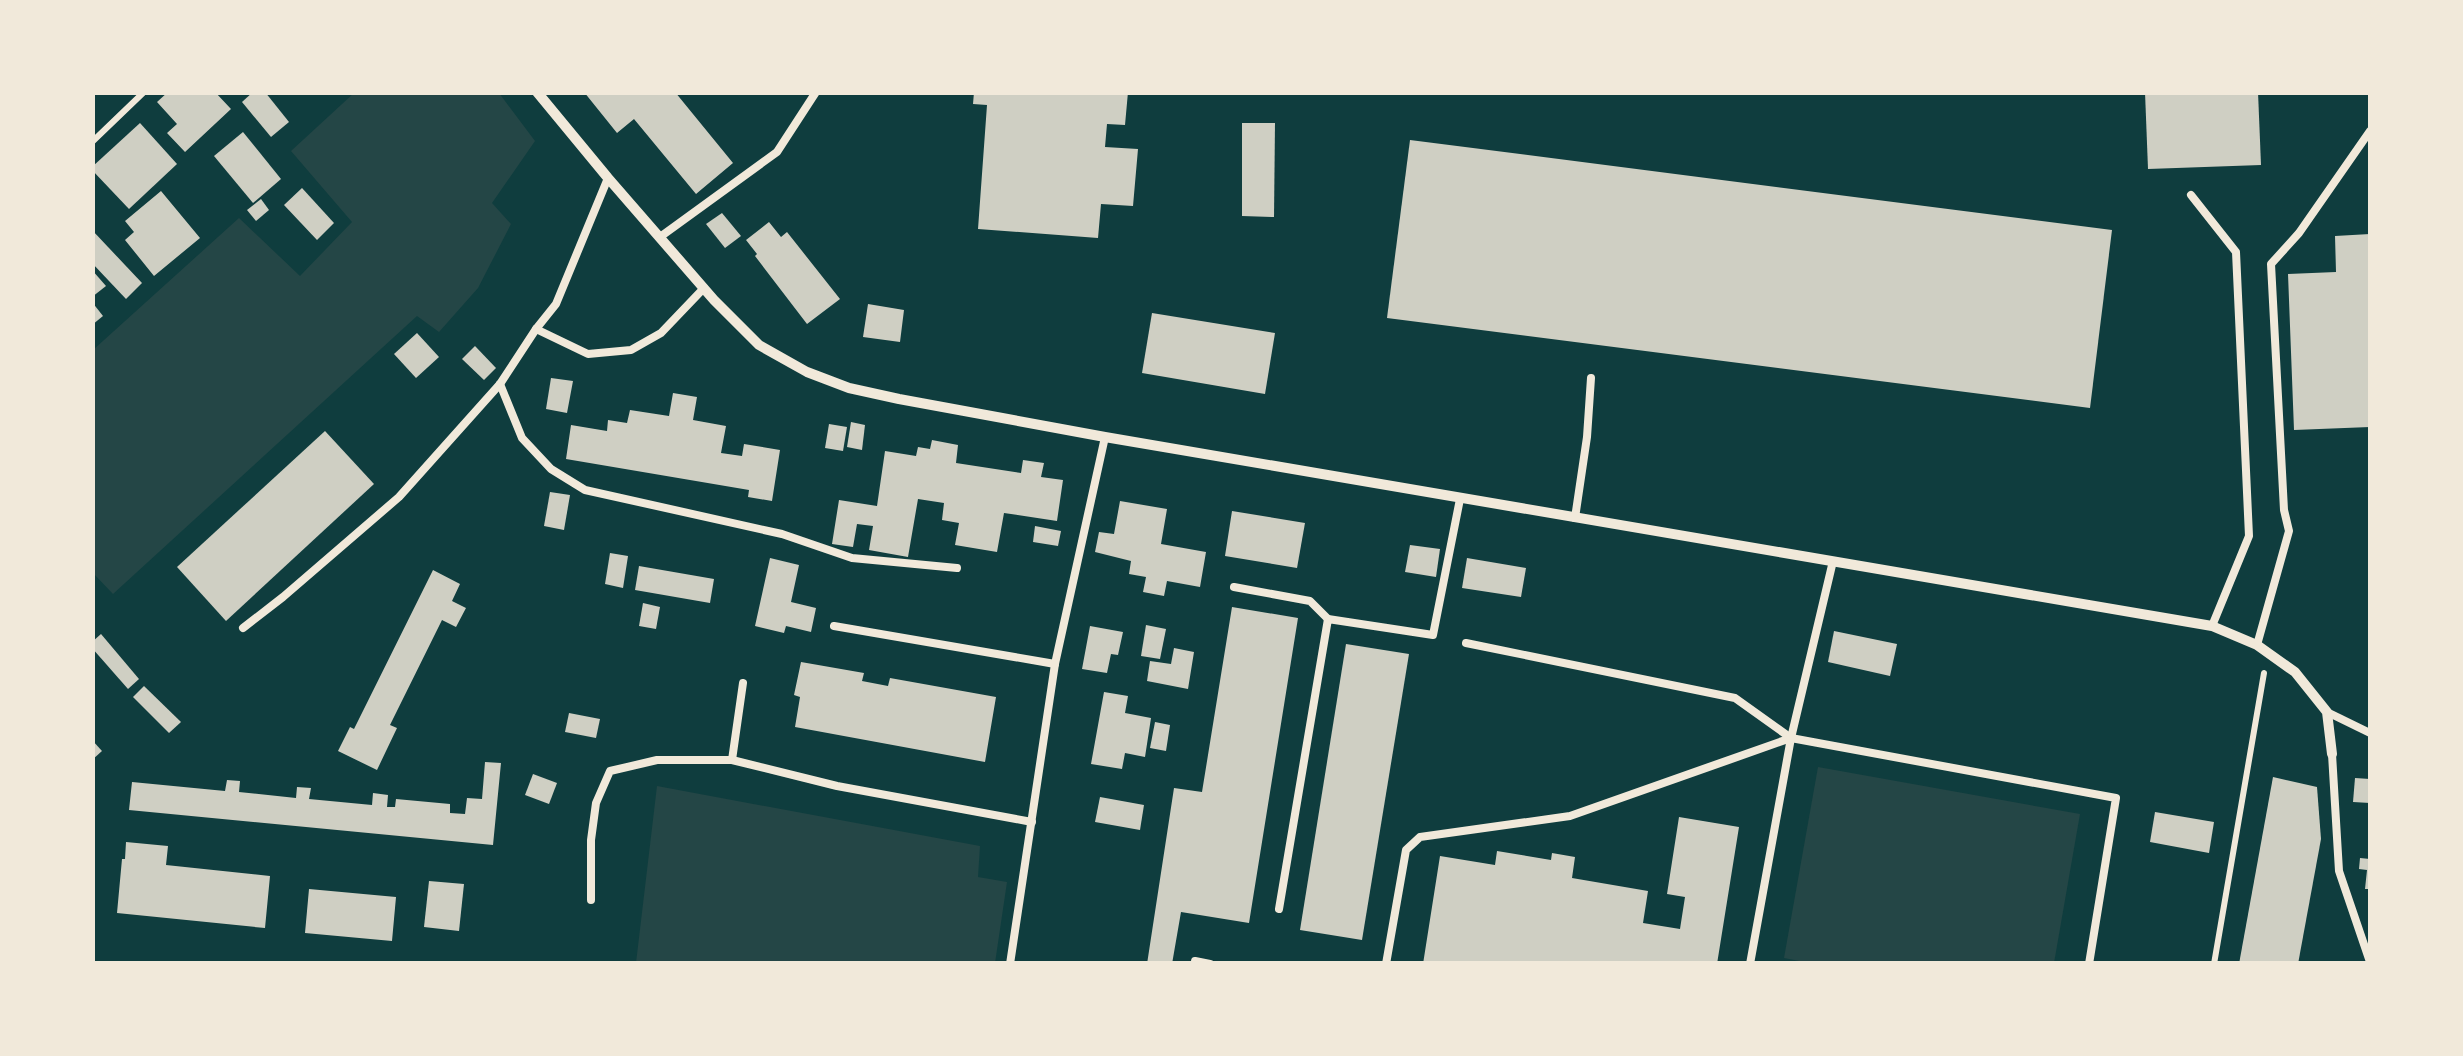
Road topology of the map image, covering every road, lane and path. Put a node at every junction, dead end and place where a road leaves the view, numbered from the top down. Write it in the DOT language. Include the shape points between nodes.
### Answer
graph roads {
  1 [pos="144,92"];
  2 [pos="538,92"];
  3 [pos="816,92"];
  4 [pos="2370,131"];
  5 [pos="92,142"];
  6 [pos="608,178"];
  7 [pos="2191,195"];
  8 [pos="660,238"];
  9 [pos="704,288"];
  10 [pos="536,329"];
  11 [pos="1591,378"];
  12 [pos="500,384"];
  13 [pos="1105,437"];
  14 [pos="1460,499"];
  15 [pos="1574,518"];
  16 [pos="1833,561"];
  17 [pos="957,568"];
  18 [pos="1234,587"];
  19 [pos="1328,619"];
  20 [pos="834,626"];
  21 [pos="2212,626"];
  22 [pos="243,628"];
  23 [pos="1466,643"];
  24 [pos="2262,649"];
  25 [pos="1055,664"];
  26 [pos="744,683"];
  27 [pos="2326,712"];
  28 [pos="2370,732"];
  29 [pos="1791,738"];
  30 [pos="2332,754"];
  31 [pos="732,760"];
  32 [pos="1032,822"];
  33 [pos="591,900"];
  34 [pos="1278,909"];
  35 [pos="1195,961"];
  36 [pos="2370,962"];
  37 [pos="1010,964"];
  38 [pos="1210,964"];
  39 [pos="1386,964"];
  40 [pos="1750,964"];
  41 [pos="2088,964"];
  42 [pos="2214,964"];
  1 -- 5 [label="path"];
  2 -- 6 [label="street"];
  3 -- 8 [label="lane" via="778,152"];
  4 -- 24 [label="lane" via="2271,264 2289,530"];
  6 -- 8 [label="street"];
  6 -- 10 [label="lane" via="556,304"];
  7 -- 21 [label="lane" via="2236,252 2237,271 2249,536"];
  8 -- 9 [label="street"];
  9 -- 10 [label="lane" via="661,332 632,350 588,354"];
  9 -- 13 [label="street" via="759,345 807,372 899,400"];
  10 -- 12 [label="lane"];
  11 -- 15 [label="lane"];
  12 -- 17 [label="lane" via="522,438 551,469 585,490 782,534 852,558"];
  12 -- 22 [label="lane" via="398,497"];
  13 -- 14 [label="street"];
  13 -- 25 [label="lane"];
  14 -- 15 [label="street"];
  14 -- 19 [label="lane" via="1433,634"];
  15 -- 16 [label="street"];
  16 -- 21 [label="street"];
  16 -- 29 [label="lane"];
  18 -- 19 [label="lane" via="1310,601"];
  19 -- 34 [label="lane"];
  20 -- 25 [label="lane"];
  21 -- 24 [label="street"];
  23 -- 29 [label="lane" via="1736,698"];
  24 -- 27 [label="street" via="2295,672"];
  24 -- 42 [label="path"];
  25 -- 32 [label="lane"];
  26 -- 31 [label="lane"];
  27 -- 28 [label="lane"];
  27 -- 30 [label="street"];
  29 -- 39 [label="lane" via="1570,816 1420,837 1406,850"];
  29 -- 40 [label="lane"];
  29 -- 41 [label="lane" via="2116,798"];
  30 -- 36 [label="lane" via="2339,871"];
  31 -- 32 [label="lane"];
  31 -- 33 [label="lane" via="657,760 610,771 596,803"];
  32 -- 37 [label="lane"];
  35 -- 38 [label="lane"];
}
